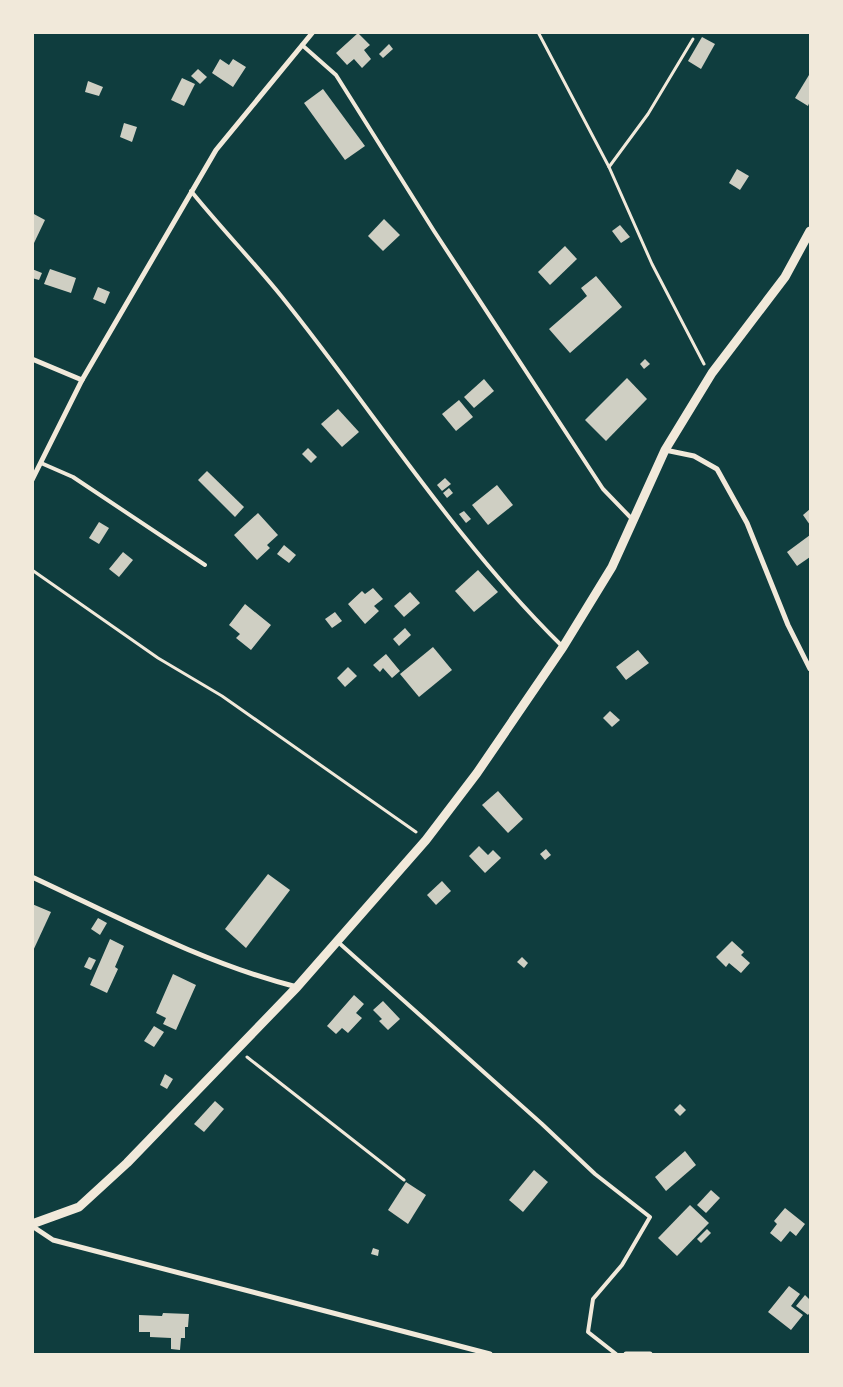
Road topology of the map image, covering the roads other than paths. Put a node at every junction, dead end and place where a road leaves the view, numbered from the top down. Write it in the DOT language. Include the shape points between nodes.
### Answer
graph roads {
  1 [pos="313,32"];
  2 [pos="302,45"];
  3 [pos="191,191"];
  4 [pos="810,231"];
  5 [pos="32,359"];
  6 [pos="82,380"];
  7 [pos="665,450"];
  8 [pos="41,463"];
  9 [pos="32,480"];
  10 [pos="634,521"];
  11 [pos="205,565"];
  12 [pos="563,647"];
  13 [pos="810,669"];
  14 [pos="32,877"];
  15 [pos="338,942"];
  16 [pos="297,987"];
  17 [pos="32,1225"];
  18 [pos="490,1354"];
  19 [pos="616,1354"];
  20 [pos="626,1354"];
  21 [pos="650,1354"];
  1 -- 2 [label="street"];
  2 -- 3 [label="street" via="216,150"];
  2 -- 10 [label="lane" via="336,75 603,489"];
  3 -- 6 [label="street"];
  3 -- 12 [label="lane" via="282,296 462,532 529,614"];
  4 -- 7 [label="street" via="785,278 712,373"];
  5 -- 6 [label="street"];
  6 -- 8 [label="street"];
  7 -- 10 [label="street"];
  7 -- 13 [label="street" via="694,456 717,469 746,523"];
  8 -- 9 [label="street"];
  8 -- 11 [label="lane" via="73,477"];
  10 -- 12 [label="street" via="612,567"];
  12 -- 15 [label="street" via="477,773 426,840"];
  14 -- 16 [label="street" via="167,940 269,980"];
  15 -- 16 [label="street"];
  15 -- 19 [label="lane" via="594,1174 650,1217 622,1265 593,1299 588,1332"];
  16 -- 17 [label="street" via="127,1163 79,1207"];
  17 -- 18 [label="street" via="53,1240"];
  20 -- 21 [label="street"];
}
